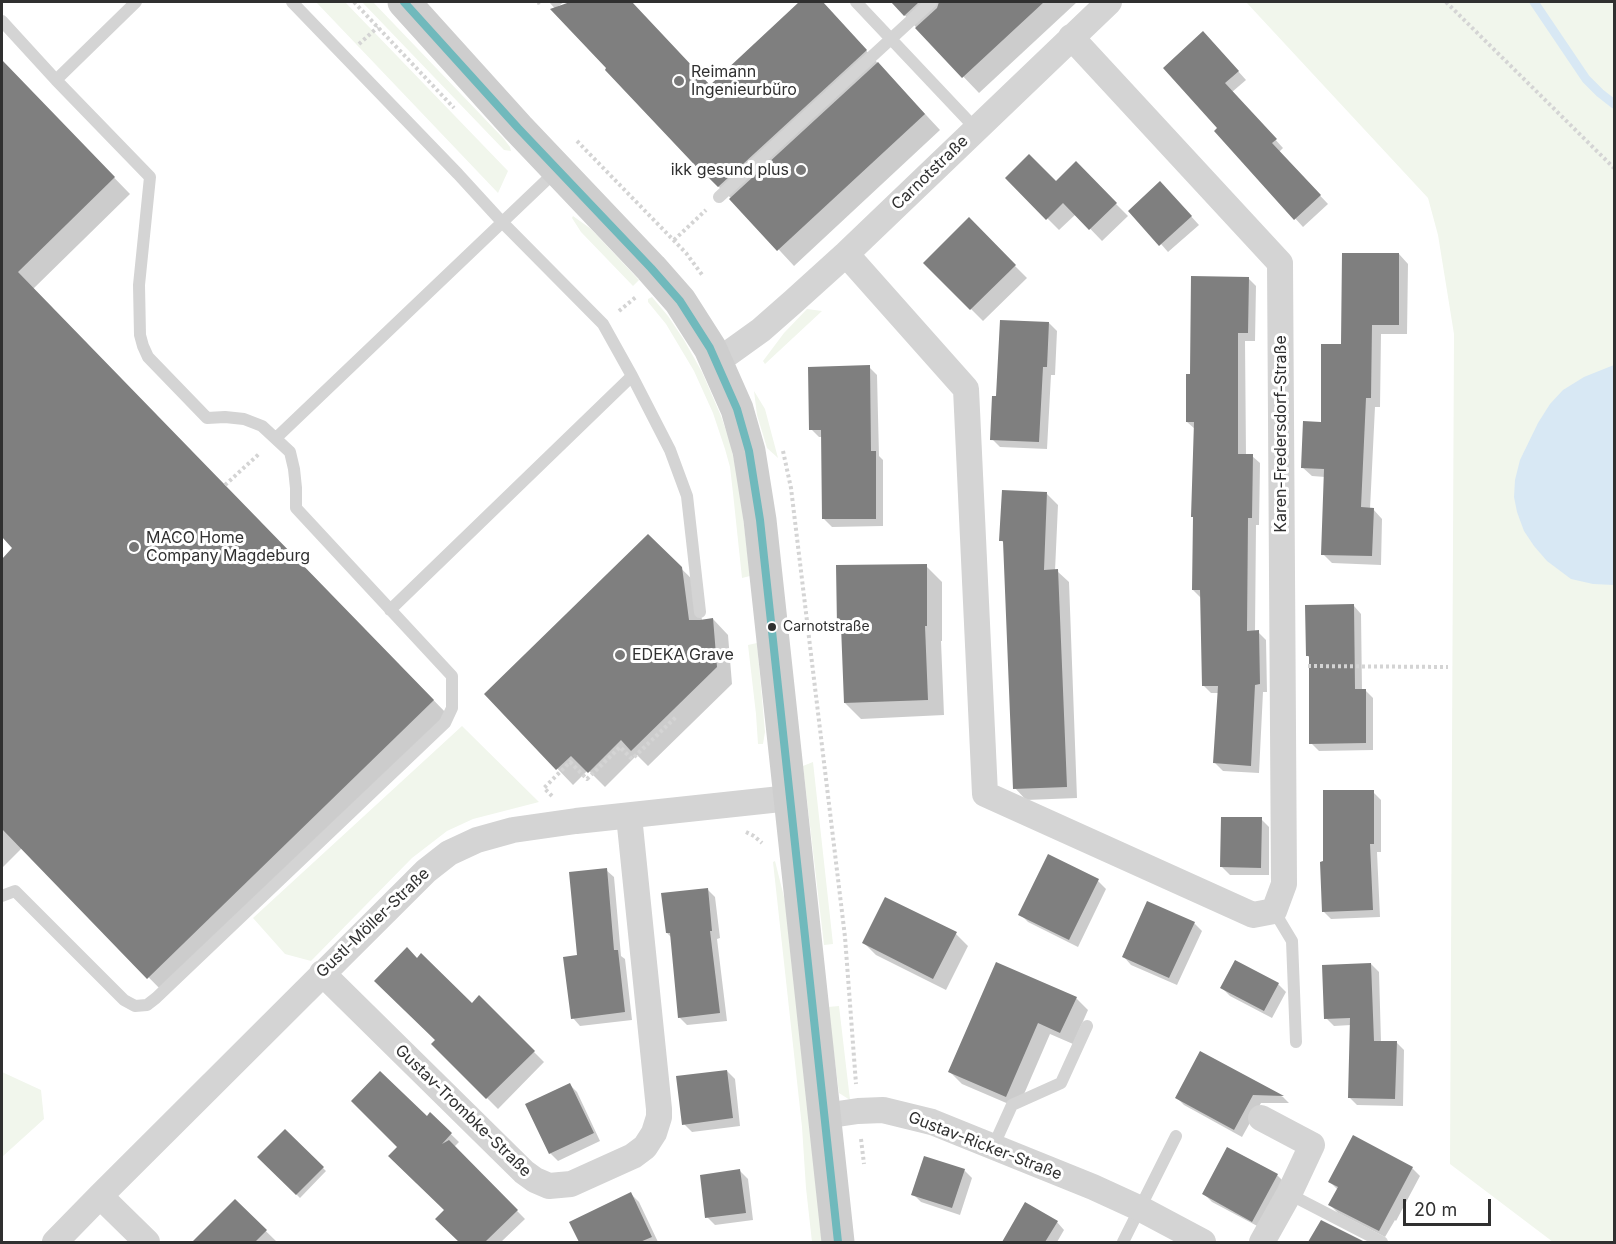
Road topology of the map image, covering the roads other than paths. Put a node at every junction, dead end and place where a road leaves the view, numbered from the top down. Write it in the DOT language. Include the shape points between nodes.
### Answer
graph roads {
  1 [pos="136,2"];
  2 [pos="292,2"];
  3 [pos="404,2"];
  4 [pos="856,2"];
  5 [pos="931,2"];
  6 [pos="1109,2"];
  7 [pos="2,21"];
  8 [pos="1071,37"];
  9 [pos="891,39"];
  10 [pos="56,80"];
  11 [pos="976,129"];
  12 [pos="557,170"];
  13 [pos="719,197"];
  14 [pos="502,222"];
  15 [pos="846,254"];
  16 [pos="716,360"];
  17 [pos="632,376"];
  18 [pos="276,438"];
  19 [pos="390,610"];
  20 [pos="700,612"];
  21 [pos="790,798"];
  22 [pos="629,816"];
  23 [pos="2,896"];
  24 [pos="1274,911"];
  25 [pos="322,974"];
  26 [pos="1087,1026"];
  27 [pos="1296,1042"];
  28 [pos="824,1116"];
  29 [pos="1261,1118"];
  30 [pos="1176,1136"];
  31 [pos="993,1147"];
  32 [pos="1289,1194"];
  33 [pos="100,1196"];
  34 [pos="1140,1209"];
  35 [pos="55,1242"];
  36 [pos="147,1242"];
  37 [pos="838,1242"];
  38 [pos="1123,1242"];
  39 [pos="1203,1242"];
  40 [pos="1262,1242"];
  41 [pos="1382,1242"];
  1 -- 10 [label="lane"];
  2 -- 14 [label="lane"];
  3 -- 12 [label="street"];
  4 -- 9 [label="lane"];
  5 -- 9 [label="lane"];
  6 -- 8 [label="street, Carnotstraße"];
  7 -- 10 [label="lane"];
  8 -- 11 [label="street, Carnotstraße"];
  8 -- 24 [label="street, Karen-Fredersdorf-Straße" via="1280,263 1284,884"];
  9 -- 11 [label="lane"];
  9 -- 13 [label="lane"];
  10 -- 18 [label="lane" via="150,177 139,285 141,343 148,357 207,418 244,419 262,426"];
  11 -- 15 [label="street, Carnotstraße"];
  12 -- 14 [label="lane"];
  12 -- 16 [label="street" via="671,291"];
  14 -- 17 [label="lane" via="603,324"];
  14 -- 18 [label="lane"];
  15 -- 16 [label="street, Carnotstraße" via="761,330"];
  15 -- 24 [label="street" via="966,389 985,794 1253,915"];
  16 -- 21 [label="street" via="737,409 755,483"];
  17 -- 19 [label="lane"];
  17 -- 20 [label="lane" via="670,450 687,496"];
  18 -- 19 [label="lane" via="290,452 296,508"];
  19 -- 23 [label="lane" via="452,676 452,708 446,723 153,1001 131,1005 15,891"];
  21 -- 22 [label="street, Gustl-Möller-Straße"];
  21 -- 28 [label="street"];
  22 -- 25 [label="street, Gustl-Möller-Straße" via="513,830 463,845 426,871"];
  22 -- 25 [label="street, Gustav-Trombke-Straße" via="660,1109 654,1133 633,1156 571,1184 549,1186 535,1180"];
  24 -- 27 [label="lane" via="1292,941"];
  25 -- 33 [label="street, Gustl-Möller-Straße"];
  26 -- 31 [label="lane" via="1061,1083 1012,1105"];
  28 -- 31 [label="street, Gustav-Ricker-Straße" via="883,1110 932,1122"];
  28 -- 37 [label="street"];
  29 -- 32 [label="street" via="1312,1145"];
  30 -- 34 [label="lane"];
  31 -- 34 [label="street, Gustav-Ricker-Straße"];
  32 -- 40 [label="street"];
  32 -- 41 [label="lane"];
  33 -- 35 [label="street, Gustl-Möller-Straße"];
  33 -- 36 [label="street"];
  34 -- 38 [label="lane"];
  34 -- 39 [label="street, Gustav-Ricker-Straße"];
}
